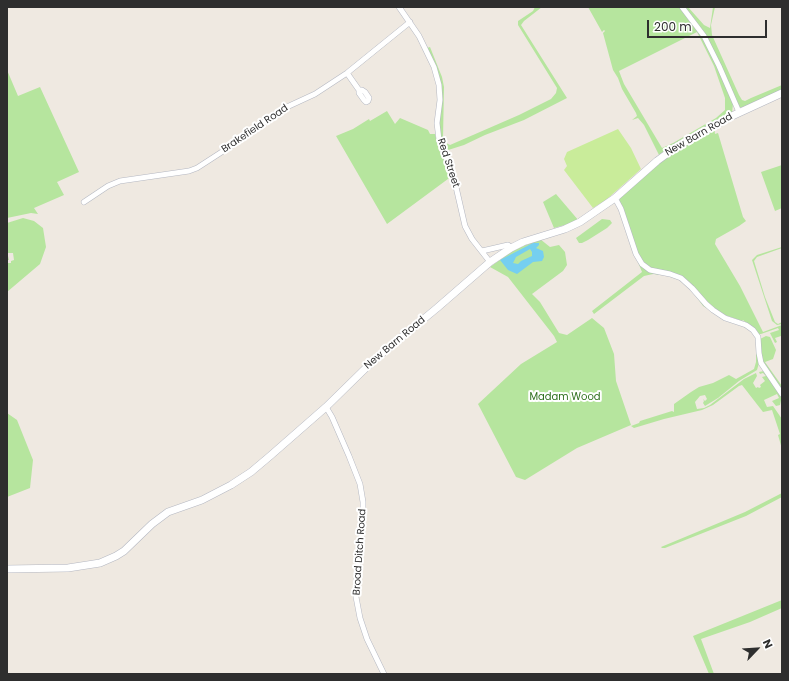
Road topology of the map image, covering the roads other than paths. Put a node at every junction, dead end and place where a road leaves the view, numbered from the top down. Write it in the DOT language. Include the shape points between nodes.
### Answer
graph roads {
  1 [pos="399,7"];
  2 [pos="682,7"];
  3 [pos="410,22"];
  4 [pos="347,73"];
  5 [pos="359,90"];
  6 [pos="782,92"];
  7 [pos="739,112"];
  8 [pos="615,198"];
  9 [pos="84,202"];
  10 [pos="512,248"];
  11 [pos="482,251"];
  12 [pos="490,262"];
  13 [pos="782,394"];
  14 [pos="326,407"];
  15 [pos="7,568"];
  16 [pos="384,674"];
  1 -- 3 [label="street, Red Street"];
  2 -- 7 [label="street" via="704,36"];
  3 -- 4 [label="street, Brakefield Road"];
  3 -- 11 [label="street, Red Street" via="423,43 437,75 440,100 437,123 439,140 453,174 464,222 469,234"];
  4 -- 5 [label="street"];
  4 -- 9 [label="street, Brakefield Road" via="315,94 277,113 197,168 120,181"];
  6 -- 7 [label="street, New Barn Road"];
  7 -- 8 [label="street, New Barn Road" via="669,151"];
  8 -- 10 [label="street, New Barn Road" via="578,224"];
  8 -- 13 [label="street" via="642,264 650,270 681,278 713,310 753,330 758,337 761,363"];
  10 -- 11 [label="street" via="508,245"];
  10 -- 12 [label="street, New Barn Road"];
  11 -- 12 [label="street, Red Street"];
  12 -- 14 [label="street, New Barn Road" via="374,360"];
  14 -- 15 [label="street, New Barn Road" via="251,472 202,500 168,512 116,556 100,563 68,568"];
  14 -- 16 [label="street, Broad Ditch Road" via="360,484 363,527 356,597 365,632"];
}
